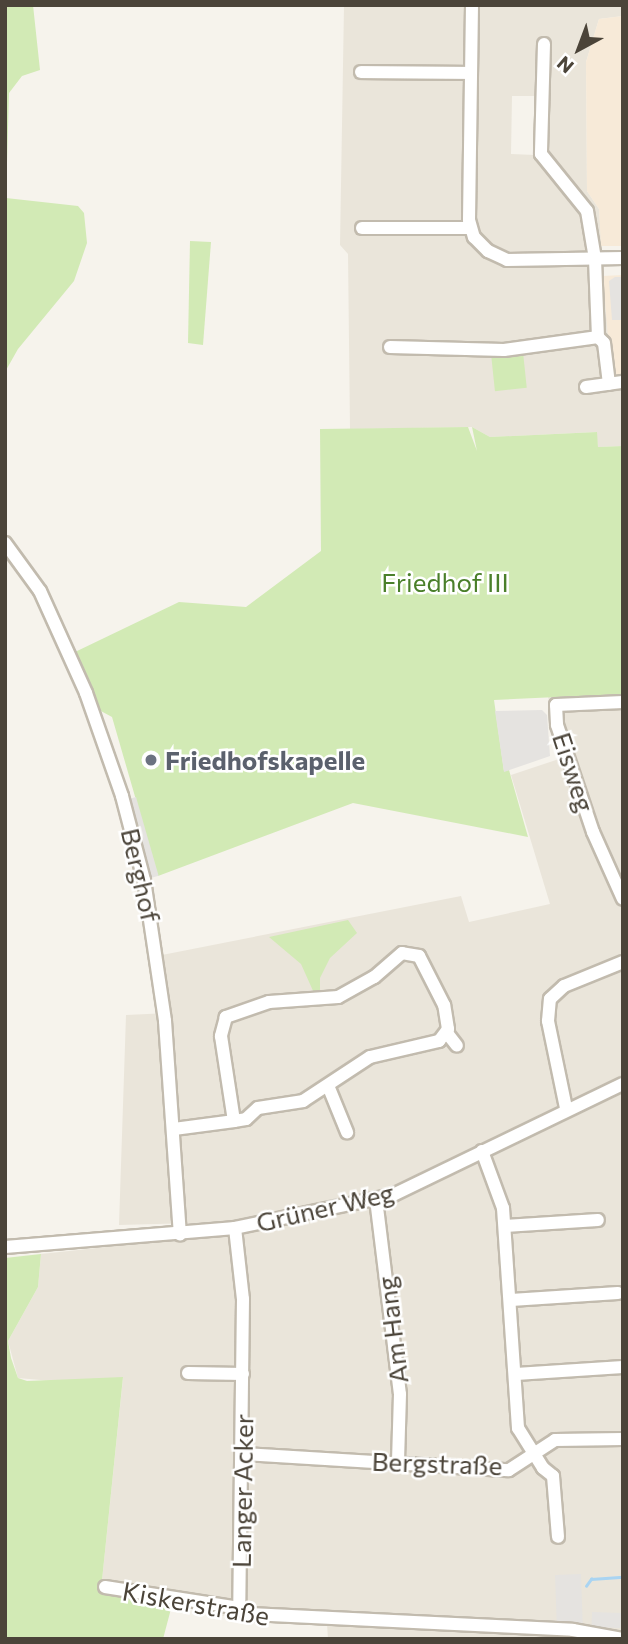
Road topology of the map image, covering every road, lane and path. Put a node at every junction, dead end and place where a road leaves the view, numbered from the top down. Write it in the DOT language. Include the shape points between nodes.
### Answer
graph roads {
  1 [pos="472,5"];
  2 [pos="544,44"];
  3 [pos="361,72"];
  4 [pos="471,74"];
  5 [pos="362,228"];
  6 [pos="470,228"];
  7 [pos="623,258"];
  8 [pos="595,259"];
  9 [pos="598,337"];
  10 [pos="390,347"];
  11 [pos="623,382"];
  12 [pos="609,384"];
  13 [pos="586,387"];
  14 [pos="5,543"];
  15 [pos="623,702"];
  16 [pos="623,898"];
  17 [pos="623,962"];
  18 [pos="447,1033"];
  19 [pos="457,1046"];
  20 [pos="623,1084"];
  21 [pos="329,1088"];
  22 [pos="566,1108"];
  23 [pos="234,1121"];
  24 [pos="174,1129"];
  25 [pos="347,1132"];
  26 [pos="482,1151"];
  27 [pos="376,1199"];
  28 [pos="598,1220"];
  29 [pos="505,1226"];
  30 [pos="235,1228"];
  31 [pos="180,1234"];
  32 [pos="5,1247"];
  33 [pos="618,1293"];
  34 [pos="511,1300"];
  35 [pos="623,1367"];
  36 [pos="188,1373"];
  37 [pos="243,1374"];
  38 [pos="516,1374"];
  39 [pos="623,1439"];
  40 [pos="244,1454"];
  41 [pos="533,1454"];
  42 [pos="398,1462"];
  43 [pos="558,1537"];
  44 [pos="105,1587"];
  45 [pos="239,1608"];
  46 [pos="622,1639"];
  1 -- 4 [label="street"];
  2 -- 8 [label="street" via="541,154 587,211"];
  3 -- 4 [label="street"];
  4 -- 6 [label="street"];
  5 -- 6 [label="street"];
  6 -- 8 [label="street" via="488,251 507,260"];
  7 -- 8 [label="street"];
  8 -- 9 [label="street"];
  9 -- 10 [label="street" via="504,350"];
  9 -- 12 [label="street" via="604,343"];
  11 -- 12 [label="street"];
  12 -- 13 [label="street"];
  14 -- 24 [label="street, Berghof" via="40,591 65,642 122,796 158,957"];
  15 -- 16 [label="street, Eisweg" via="556,705 558,725 593,832"];
  17 -- 22 [label="street" via="564,986 550,999 548,1021"];
  18 -- 19 [label="street"];
  18 -- 21 [label="street" via="432,1044 370,1057"];
  18 -- 23 [label="street" via="440,990 413,953 402,953 374,977 338,997 244,1008 226,1017 220,1030"];
  20 -- 22 [label="street, Grüner Weg"];
  21 -- 23 [label="street" via="303,1101 258,1108 246,1119"];
  21 -- 25 [label="street"];
  22 -- 26 [label="street, Grüner Weg"];
  23 -- 24 [label="street"];
  24 -- 31 [label="street, Berghof"];
  26 -- 27 [label="street, Grüner Weg"];
  26 -- 29 [label="street" via="494,1178"];
  27 -- 30 [label="street, Grüner Weg"];
  27 -- 42 [label="street, Am Hang" via="400,1394"];
  28 -- 29 [label="street"];
  29 -- 34 [label="street"];
  30 -- 31 [label="street, Grüner Weg"];
  30 -- 37 [label="street, Langer Acker"];
  31 -- 32 [label="street, Grüner Weg"];
  33 -- 34 [label="street"];
  34 -- 38 [label="street"];
  35 -- 38 [label="street"];
  36 -- 37 [label="street"];
  37 -- 40 [label="street, Langer Acker"];
  38 -- 41 [label="street" via="518,1428"];
  39 -- 41 [label="street, Bergstraße" via="555,1440"];
  40 -- 42 [label="street, Bergstraße"];
  40 -- 45 [label="street, Langer Acker"];
  41 -- 42 [label="street, Bergstraße" via="509,1470"];
  41 -- 43 [label="street" via="553,1476"];
  44 -- 45 [label="street, Kiskerstraße"];
  45 -- 46 [label="street, Kiskerstraße" via="250,1614 302,1619 573,1630"];
}
